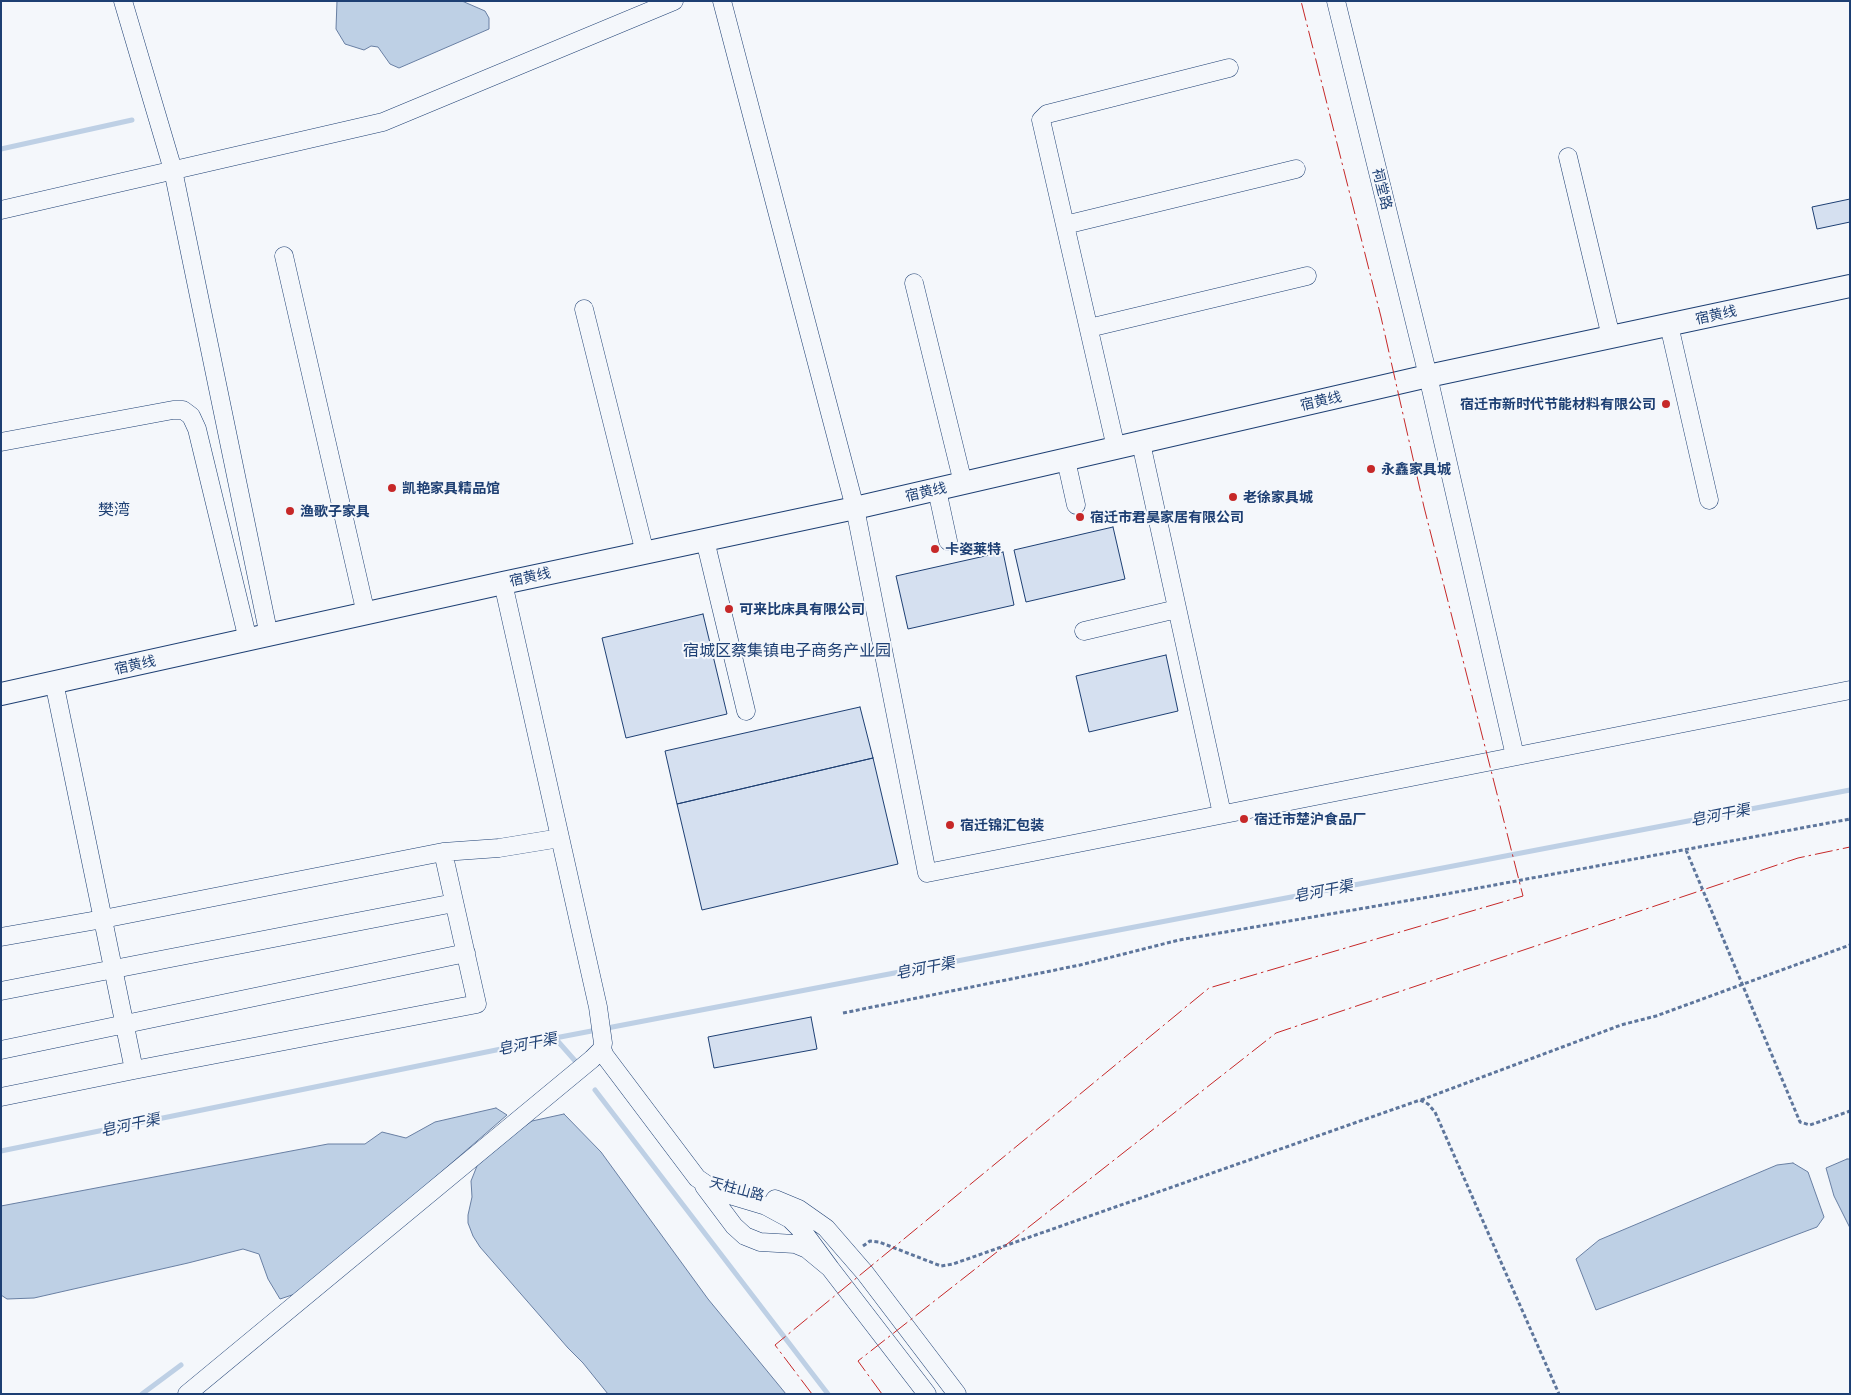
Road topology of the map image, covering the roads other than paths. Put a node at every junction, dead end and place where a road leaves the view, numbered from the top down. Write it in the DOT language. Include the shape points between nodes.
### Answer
graph roads {
  1 [pos="122,1"];
  2 [pos="674,1"];
  3 [pos="722,1"];
  4 [pos="1336,1"];
  5 [pos="1229,68"];
  6 [pos="1568,157"];
  7 [pos="1296,169"];
  8 [pos="173,170"];
  9 [pos="1,210"];
  10 [pos="1065,225"];
  11 [pos="284,256"];
  12 [pos="1307,276"];
  13 [pos="914,283"];
  14 [pos="1850,286"];
  15 [pos="584,309"];
  16 [pos="1669,325"];
  17 [pos="1089,328"];
  18 [pos="1611,337"];
  19 [pos="1428,376"];
  20 [pos="1,442"];
  21 [pos="1141,442"];
  22 [pos="1116,448"];
  23 [pos="1066,460"];
  24 [pos="963,483"];
  25 [pos="937,490"];
  26 [pos="1709,500"];
  27 [pos="1076,506"];
  28 [pos="855,508"];
  29 [pos="705,540"];
  30 [pos="948,542"];
  31 [pos="645,553"];
  32 [pos="503,583"];
  33 [pos="1177,609"];
  34 [pos="366,614"];
  35 [pos="1084,631"];
  36 [pos="258,638"];
  37 [pos="54,682"];
  38 [pos="1850,690"];
  39 [pos="1,694"];
  40 [pos="746,711"];
  41 [pos="1515,756"];
  42 [pos="1222,814"];
  43 [pos="560,838"];
  44 [pos="443,852"];
  45 [pos="454,903"];
  46 [pos="103,919"];
  47 [pos="1,937"];
  48 [pos="466,953"];
  49 [pos="114,969"];
  50 [pos="1,991"];
  51 [pos="125,1025"];
  52 [pos="603,1046"];
  53 [pos="1,1050"];
  54 [pos="134,1070"];
  55 [pos="1,1097"];
  56 [pos="697,1178"];
  57 [pos="830,1268"];
  58 [pos="187,1394"];
  59 [pos="927,1394"];
  60 [pos="957,1394"];
  1 -- 8 [label="street"];
  2 -- 8 [label="street" via="383,122"];
  3 -- 28 [label="street"];
  4 -- 19 [label="street, 祠堂路"];
  5 -- 10 [label="street" via="1047,114 1041,120"];
  6 -- 18 [label="street"];
  7 -- 10 [label="street"];
  8 -- 9 [label="street"];
  8 -- 36 [label="street"];
  10 -- 17 [label="street"];
  11 -- 34 [label="street"];
  12 -- 17 [label="street"];
  13 -- 24 [label="street"];
  14 -- 16 [label="main road, 宿黄线"];
  15 -- 31 [label="street"];
  16 -- 18 [label="main road, 宿黄线"];
  16 -- 26 [label="street"];
  17 -- 22 [label="street"];
  18 -- 19 [label="main road, 宿黄线"];
  19 -- 21 [label="main road, 宿黄线"];
  19 -- 41 [label="street, 祠堂路"];
  20 -- 36 [label="street" via="173,410 183,410 191,416 198,429"];
  21 -- 22 [label="main road, 宿黄线"];
  21 -- 33 [label="street"];
  22 -- 23 [label="main road, 宿黄线"];
  23 -- 24 [label="main road, 宿黄线"];
  23 -- 27 [label="street"];
  24 -- 25 [label="main road, 宿黄线"];
  25 -- 28 [label="main road, 宿黄线"];
  25 -- 30 [label="street"];
  28 -- 29 [label="main road, 宿黄线"];
  28 -- 42 [label="street" via="927,873"];
  29 -- 31 [label="main road, 宿黄线"];
  29 -- 40 [label="street"];
  31 -- 32 [label="main road, 宿黄线"];
  32 -- 34 [label="main road, 宿黄线"];
  32 -- 43 [label="street"];
  33 -- 35 [label="street"];
  33 -- 42 [label="street"];
  34 -- 36 [label="main road, 宿黄线"];
  36 -- 37 [label="main road, 宿黄线"];
  37 -- 39 [label="main road, 宿黄线"];
  37 -- 46 [label="street"];
  38 -- 41 [label="street"];
  41 -- 42 [label="street"];
  43 -- 44 [label="street" via="499,848"];
  43 -- 52 [label="street" via="598,1007"];
  44 -- 45 [label="street"];
  44 -- 46 [label="street"];
  45 -- 48 [label="street"];
  45 -- 49 [label="street"];
  46 -- 47 [label="street"];
  46 -- 49 [label="street"];
  48 -- 51 [label="street"];
  48 -- 54 [label="street" via="477,1004"];
  49 -- 50 [label="street"];
  49 -- 51 [label="street"];
  51 -- 53 [label="street"];
  51 -- 54 [label="street"];
  52 -- 56 [label="street" via="608,1060"];
  52 -- 58 [label="street" via="585,1065"];
  54 -- 55 [label="street"];
  56 -- 57 [label="street" via="716,1191 766,1206 790,1219"];
  56 -- 57 [label="street, 天柱山路" via="745,1236 760,1242 795,1244"];
  56 -- 60 [label="street, 天柱山路" via="766,1196 798,1209 826,1228 849,1253"];
  57 -- 59 [label="street, 天柱山路"];
}
